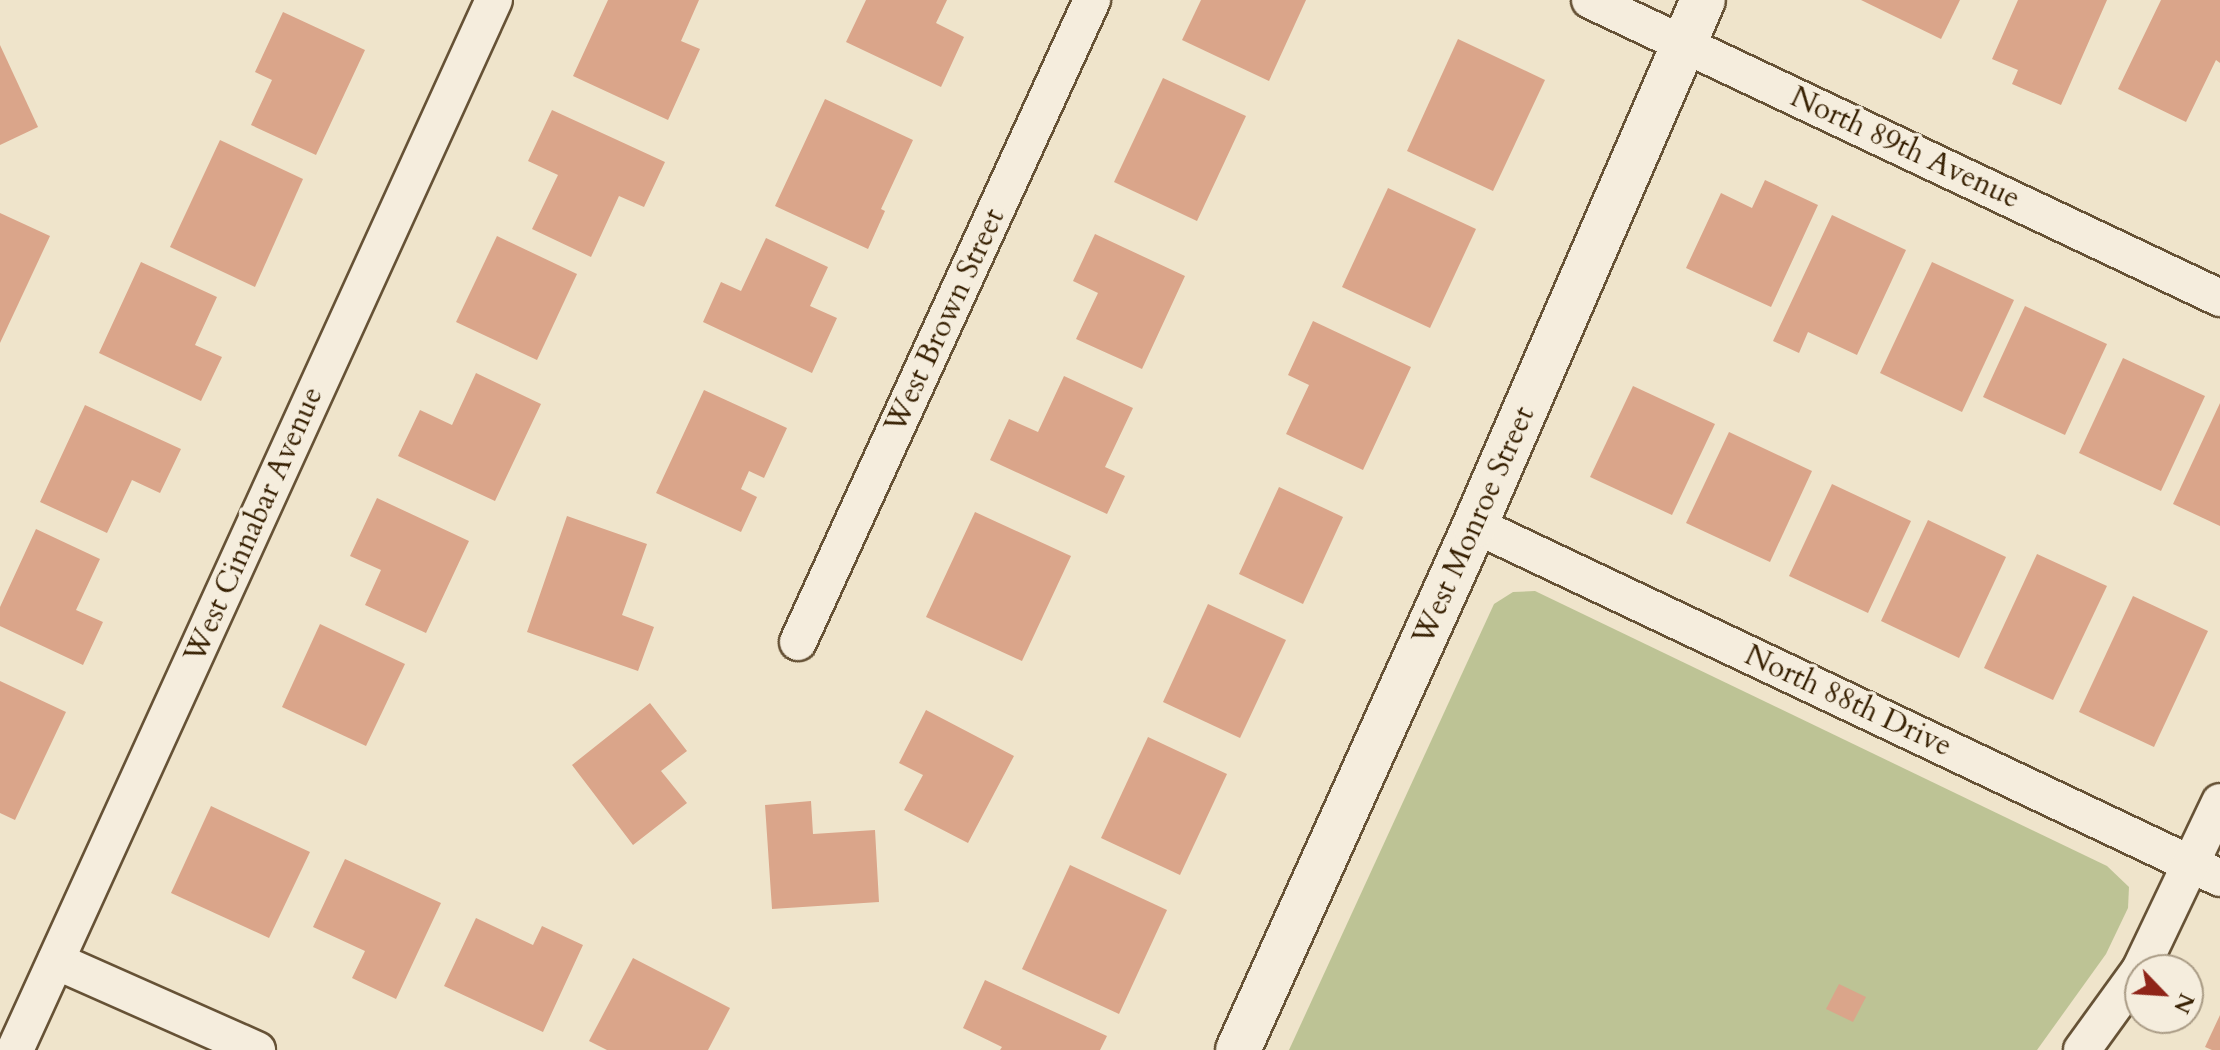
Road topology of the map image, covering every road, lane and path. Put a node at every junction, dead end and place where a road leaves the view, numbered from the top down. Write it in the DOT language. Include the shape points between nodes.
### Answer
graph roads {
  1 [pos="494,0"];
  2 [pos="1092,0"];
  3 [pos="1590,0"];
  4 [pos="1703,0"];
  5 [pos="1683,43"];
  6 [pos="2220,298"];
  7 [pos="1475,525"];
  8 [pos="798,642"];
  9 [pos="2220,802"];
  10 [pos="2205,871"];
  11 [pos="2151,954"];
  12 [pos="56,961"];
  13 [pos="2124,992"];
  14 [pos="15,1050"];
  15 [pos="257,1050"];
  16 [pos="1238,1050"];
  17 [pos="2082,1050"];
  1 -- 12 [label="street, West Cinnabar Avenue"];
  2 -- 8 [label="street, West Brown Street"];
  3 -- 5 [label="street, North 89th Avenue"];
  4 -- 5 [label="street, West Monroe Street"];
  5 -- 6 [label="street, North 89th Avenue"];
  5 -- 7 [label="street, West Monroe Street"];
  7 -- 10 [label="street, North 88th Drive"];
  7 -- 16 [label="street, West Monroe Street"];
  9 -- 10 [label="street"];
  10 -- 11 [label="street"];
  12 -- 14 [label="street, West Cinnabar Avenue"];
  12 -- 15 [label="street"];
  13 -- 17 [label="street"];
}
